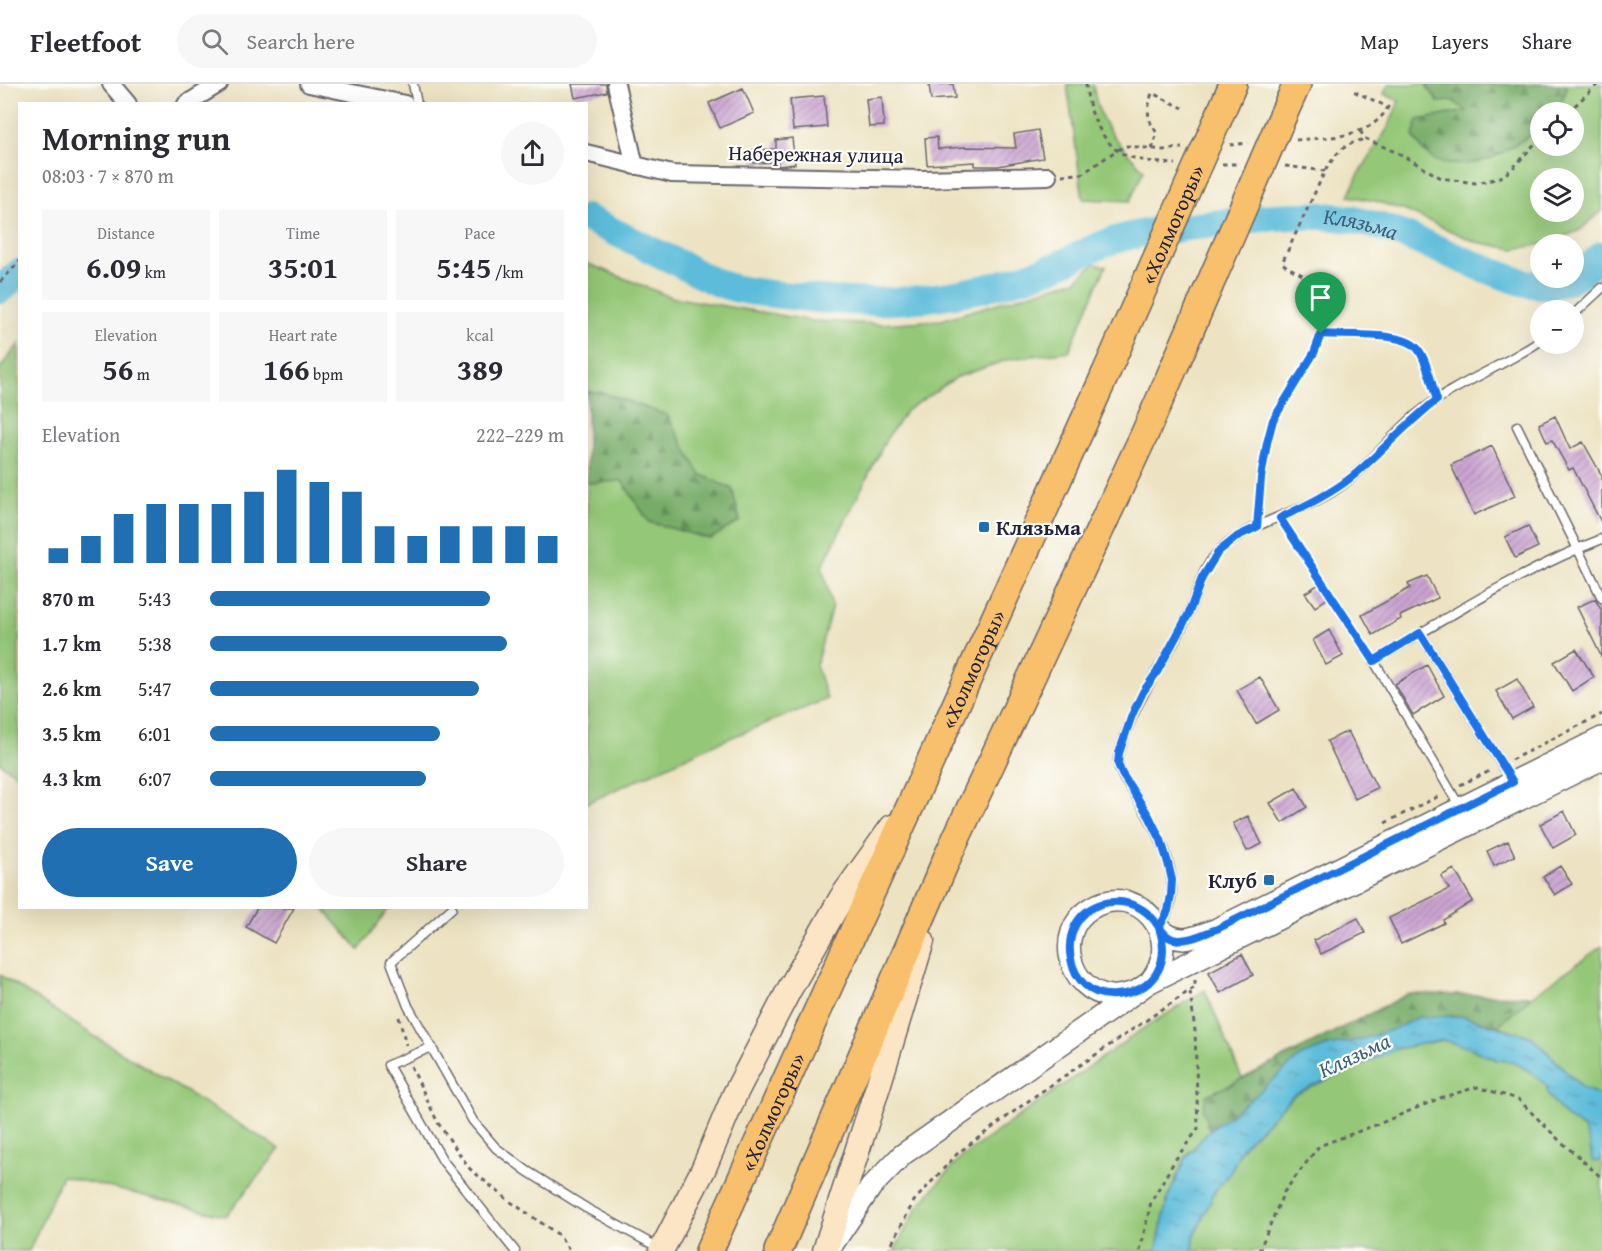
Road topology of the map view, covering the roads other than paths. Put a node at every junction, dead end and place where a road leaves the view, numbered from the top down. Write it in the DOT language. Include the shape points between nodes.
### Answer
graph roads {
  1 [pos="111,84"];
  2 [pos="219,84"];
  3 [pos="309,84"];
  4 [pos="412,84"];
  5 [pos="616,84"];
  6 [pos="1233,84"];
  7 [pos="1297,84"];
  8 [pos="126,102"];
  9 [pos="189,102"];
  10 [pos="395,102"];
  11 [pos="416,102"];
  12 [pos="588,154"];
  13 [pos="635,166"];
  14 [pos="1048,176"];
  15 [pos="1602,288"];
  16 [pos="1584,305"];
  17 [pos="1530,348"];
  18 [pos="1517,426"];
  19 [pos="1602,539"];
  20 [pos="1578,548"];
  21 [pos="1602,598"];
  22 [pos="1420,633"];
  23 [pos="1602,738"];
  24 [pos="1602,759"];
  25 [pos="1507,773"];
  26 [pos="913,799"];
  27 [pos="1455,799"];
  28 [pos="947,858"];
  29 [pos="451,909"];
  30 [pos="1159,928"];
  31 [pos="1144,987"];
  32 [pos="432,1047"];
  33 [pos="661,1250"];
  34 [pos="515,1251"];
  35 [pos="709,1251"];
  36 [pos="778,1251"];
  37 [pos="827,1251"];
  1 -- 8 [label="street"];
  2 -- 9 [label="street"];
  3 -- 10 [label="street"];
  4 -- 11 [label="lane"];
  5 -- 13 [label="street"];
  6 -- 26 [label="highway, «Холмогоры», bridge"];
  7 -- 28 [label="highway, bridge" via="1145,433"];
  12 -- 13 [label="street, Набережная улица"];
  13 -- 14 [label="street, Набережная улица" via="672,174 922,179"];
  15 -- 16 [label="lane"];
  17 -- 30 [label="lane" via="1416,415 1333,492 1238,536 1218,552 1207,569 1188,615 1132,715 1119,753 1122,774 1161,840 1172,880 1168,911"];
  18 -- 20 [label="lane"];
  19 -- 20 [label="lane"];
  20 -- 21 [label="lane"];
  20 -- 22 [label="lane"];
  22 -- 25 [label="lane"];
  22 -- 27 [label="lane" via="1374,661"];
  23 -- 25 [label="street"];
  24 -- 31 [label="street"];
  25 -- 27 [label="street"];
  26 -- 33 [label="main road" via="842,897 789,990"];
  26 -- 35 [label="highway, «Холмогоры»"];
  27 -- 30 [label="street" via="1217,929 1174,939"];
  28 -- 36 [label="highway"];
  28 -- 37 [label="main road"];
  29 -- 32 [label="lane" via="392,962 408,1006"];
  30 -- 31 [label="street" via="1163,957"];
  30 -- 31 [label="street" via="1142,908 1114,902 1086,912 1069,941 1070,959 1078,977 1094,991 1111,996"];
  31 -- 37 [label="street" via="902,1155 871,1187"];
  32 -- 33 [label="lane" via="473,1121 496,1148 576,1202"];
  32 -- 34 [label="lane" via="388,1065 442,1161"];
}
